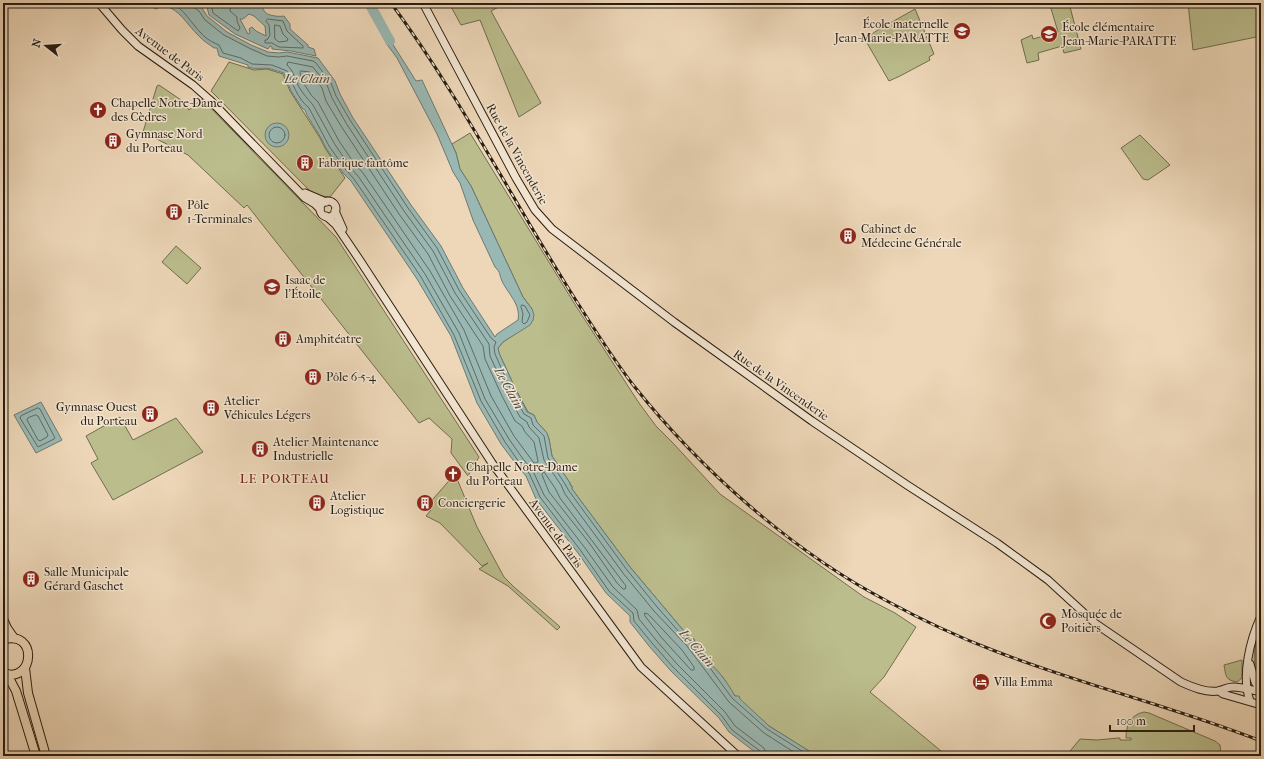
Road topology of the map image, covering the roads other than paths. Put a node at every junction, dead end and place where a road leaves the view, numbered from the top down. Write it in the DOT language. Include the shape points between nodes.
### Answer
graph roads {
  1 [pos="99,3"];
  2 [pos="423,3"];
  3 [pos="297,189"];
  4 [pos="326,202"];
  5 [pos="320,209"];
  6 [pos="335,211"];
  7 [pos="326,216"];
  8 [pos="359,259"];
  9 [pos="1261,616"];
  10 [pos="3,619"];
  11 [pos="14,638"];
  12 [pos="3,640"];
  13 [pos="1248,658"];
  14 [pos="25,668"];
  15 [pos="5,674"];
  16 [pos="1247,688"];
  17 [pos="1219,691"];
  18 [pos="1261,692"];
  19 [pos="1250,701"];
  20 [pos="1261,705"];
  21 [pos="36,756"];
  22 [pos="46,756"];
  23 [pos="738,756"];
  1 -- 3 [label="main road, Avenue de Paris" via="130,39 202,93"];
  2 -- 17 [label="main road, Rue de la Vincenderie" via="522,188 535,210 552,229 674,322 812,421 997,543 1048,580 1096,624 1181,682 1197,689"];
  3 -- 4 [label="main road, Avenue de Paris"];
  3 -- 5 [label="main road, Avenue de Paris"];
  4 -- 5 [label="main road"];
  4 -- 6 [label="main road" via="335,206"];
  5 -- 7 [label="main road"];
  6 -- 7 [label="main road" via="332,215"];
  6 -- 8 [label="main road, Avenue de Paris"];
  7 -- 8 [label="main road, Avenue de Paris" via="336,225"];
  8 -- 23 [label="main road, Avenue de Paris" via="492,463 641,667"];
  9 -- 13 [label="main road" via="1253,635"];
  10 -- 11 [label="main road"];
  11 -- 12 [label="main road"];
  11 -- 14 [label="main road" via="24,644 29,652"];
  13 -- 16 [label="main road"];
  13 -- 18 [label="main road" via="1255,682"];
  14 -- 15 [label="main road" via="20,672"];
  14 -- 22 [label="main road" via="28,693"];
  15 -- 21 [label="main road" via="16,691"];
  16 -- 17 [label="main road, Rue de la Vincenderie" via="1230,687"];
  16 -- 18 [label="main road, Rue de la Vincenderie"];
  16 -- 19 [label="main road"];
  17 -- 19 [label="main road, Rue de la Vincenderie"];
  19 -- 20 [label="main road, Rue de la Vincenderie"];
}
